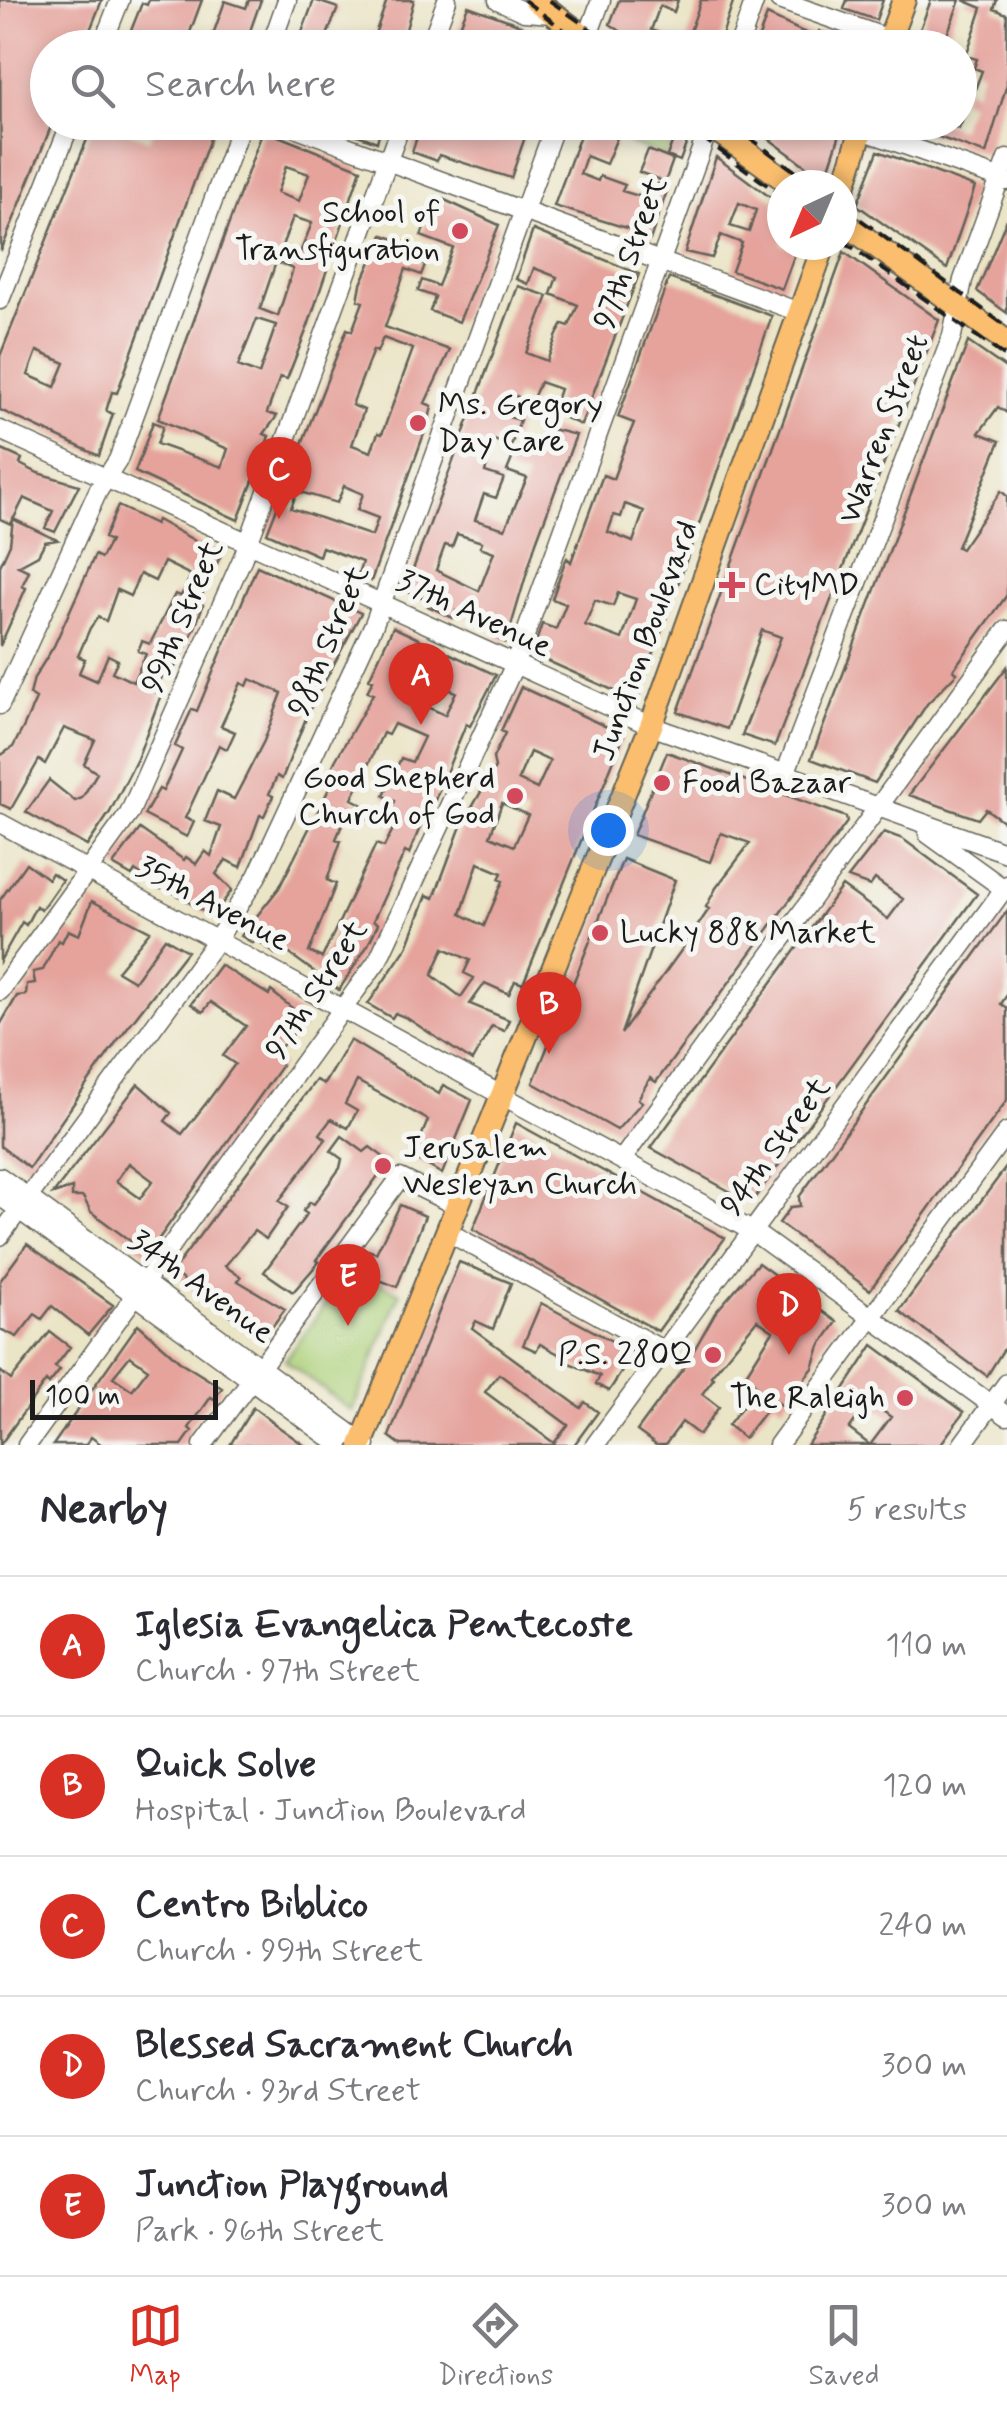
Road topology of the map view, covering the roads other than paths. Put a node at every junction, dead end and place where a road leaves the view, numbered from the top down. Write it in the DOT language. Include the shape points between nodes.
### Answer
graph roads {
  1 [pos="120,0"];
  2 [pos="287,0"];
  3 [pos="446,0"];
  4 [pos="498,0"];
  5 [pos="601,0"];
  6 [pos="755,0"];
  7 [pos="778,0"];
  8 [pos="904,0"];
  9 [pos="544,7"];
  10 [pos="108,30"];
  11 [pos="276,30"];
  12 [pos="435,30"];
  13 [pos="572,30"];
  14 [pos="594,30"];
  15 [pos="744,30"];
  16 [pos="855,30"];
  17 [pos="893,30"];
  18 [pos="64,140"];
  19 [pos="235,140"];
  20 [pos="327,140"];
  21 [pos="395,140"];
  22 [pos="549,140"];
  23 [pos="703,140"];
  24 [pos="731,140"];
  25 [pos="859,140"];
  26 [pos="900,140"];
  27 [pos="1007,159"];
  28 [pos="387,163"];
  29 [pos="772,170"];
  30 [pos="849,170"];
  31 [pos="1004,179"];
  32 [pos="523,212"];
  33 [pos="857,232"];
  34 [pos="818,260"];
  35 [pos="660,262"];
  36 [pos="0,300"];
  37 [pos="957,305"];
  38 [pos="798,312"];
  39 [pos="1007,342"];
  40 [pos="0,430"];
  41 [pos="107,479"];
  42 [pos="247,544"];
  43 [pos="381,604"];
  44 [pos="1007,630"];
  45 [pos="514,666"];
  46 [pos="0,705"];
  47 [pos="651,726"];
  48 [pos="786,774"];
  49 [pos="876,808"];
  50 [pos="0,822"];
  51 [pos="911,822"];
  52 [pos="1007,853"];
  53 [pos="88,870"];
  54 [pos="1006,888"];
  55 [pos="217,940"];
  56 [pos="0,990"];
  57 [pos="345,1010"];
  58 [pos="503,1096"];
  59 [pos="1007,1132"];
  60 [pos="622,1158"];
  61 [pos="0,1177"];
  62 [pos="0,1196"];
  63 [pos="24,1204"];
  64 [pos="458,1206"];
  65 [pos="752,1231"];
  66 [pos="448,1232"];
  67 [pos="0,1236"];
  68 [pos="141,1290"];
  69 [pos="872,1317"];
  70 [pos="664,1351"];
  71 [pos="255,1373"];
  72 [pos="1007,1383"];
  73 [pos="991,1405"];
  74 [pos="1007,1416"];
  75 [pos="357,1444"];
  76 [pos="27,1445"];
  77 [pos="203,1445"];
  78 [pos="595,1445"];
  79 [pos="778,1445"];
  80 [pos="962,1445"];
  1 -- 10 [label="street"];
  2 -- 11 [label="street"];
  3 -- 12 [label="street"];
  4 -- 9 [label="street" via="524,12"];
  5 -- 14 [label="street"];
  6 -- 15 [label="street"];
  7 -- 16 [label="street"];
  8 -- 17 [label="main road"];
  9 -- 13 [label="main road"];
  18 -- 36 [label="street"];
  19 -- 41 [label="street"];
  20 -- 28 [label="street"];
  21 -- 28 [label="street, 99th Street"];
  22 -- 32 [label="street, 98th Street"];
  23 -- 35 [label="street, 97th Street"];
  24 -- 29 [label="main road"];
  25 -- 30 [label="main road"];
  26 -- 31 [label="street"];
  27 -- 31 [label="street, Warren Street"];
  28 -- 32 [label="street"];
  28 -- 42 [label="street, 99th Street"];
  31 -- 37 [label="street, Warren Street"];
  32 -- 35 [label="street"];
  32 -- 43 [label="street, 98th Street"];
  33 -- 37 [label="main road"];
  34 -- 38 [label="main road, Junction Boulevard"];
  35 -- 38 [label="street"];
  35 -- 45 [label="street, 97th Street"];
  37 -- 39 [label="main road"];
  37 -- 48 [label="street, Warren Street" via="952,336"];
  38 -- 47 [label="main road, Junction Boulevard"];
  40 -- 41 [label="street, 37th Avenue"];
  41 -- 42 [label="street, 37th Avenue"];
  41 -- 46 [label="street"];
  42 -- 43 [label="street, 37th Avenue"];
  42 -- 53 [label="street, 99th Street" via="130,814"];
  43 -- 45 [label="street, 37th Avenue"];
  43 -- 55 [label="street, 98th Street" via="257,876"];
  44 -- 49 [label="street"];
  45 -- 47 [label="street, 37th Avenue"];
  45 -- 57 [label="street, 97th Street" via="378,960"];
  47 -- 48 [label="street, 37th Avenue"];
  47 -- 58 [label="main road, Junction Boulevard"];
  48 -- 49 [label="street, 37th Avenue"];
  49 -- 51 [label="street, 37th Avenue"];
  49 -- 60 [label="street"];
  50 -- 53 [label="street, 35th Avenue"];
  51 -- 52 [label="street"];
  51 -- 54 [label="street"];
  53 -- 55 [label="street, 35th Avenue"];
  53 -- 56 [label="street, 99th Street"];
  54 -- 65 [label="street, 94th Street"];
  55 -- 57 [label="street, 35th Avenue"];
  55 -- 63 [label="street, 98th Street"];
  57 -- 58 [label="street, 35th Avenue"];
  57 -- 68 [label="street, 97th Street"];
  58 -- 60 [label="street, 35th Avenue"];
  58 -- 64 [label="main road, Junction Boulevard"];
  59 -- 69 [label="street"];
  60 -- 65 [label="street, 35th Avenue"];
  61 -- 63 [label="street, 34th Avenue"];
  62 -- 63 [label="street, 34th Avenue"];
  63 -- 67 [label="street, 98th Street"];
  63 -- 68 [label="street, 34th Avenue"];
  64 -- 66 [label="main road, Junction Boulevard"];
  64 -- 71 [label="street" via="400,1178"];
  65 -- 69 [label="street, 35th Avenue"];
  65 -- 70 [label="street, 94th Street"];
  66 -- 70 [label="street"];
  66 -- 75 [label="main road, Junction Boulevard"];
  68 -- 71 [label="street, 34th Avenue"];
  68 -- 76 [label="street, 97th Street"];
  69 -- 73 [label="street, 35th Avenue"];
  69 -- 79 [label="street"];
  70 -- 78 [label="street, 94th Street"];
  71 -- 75 [label="street, 34th Avenue"];
  71 -- 77 [label="street"];
  72 -- 73 [label="street"];
  73 -- 74 [label="street, 35th Avenue"];
  73 -- 80 [label="street"];
}
